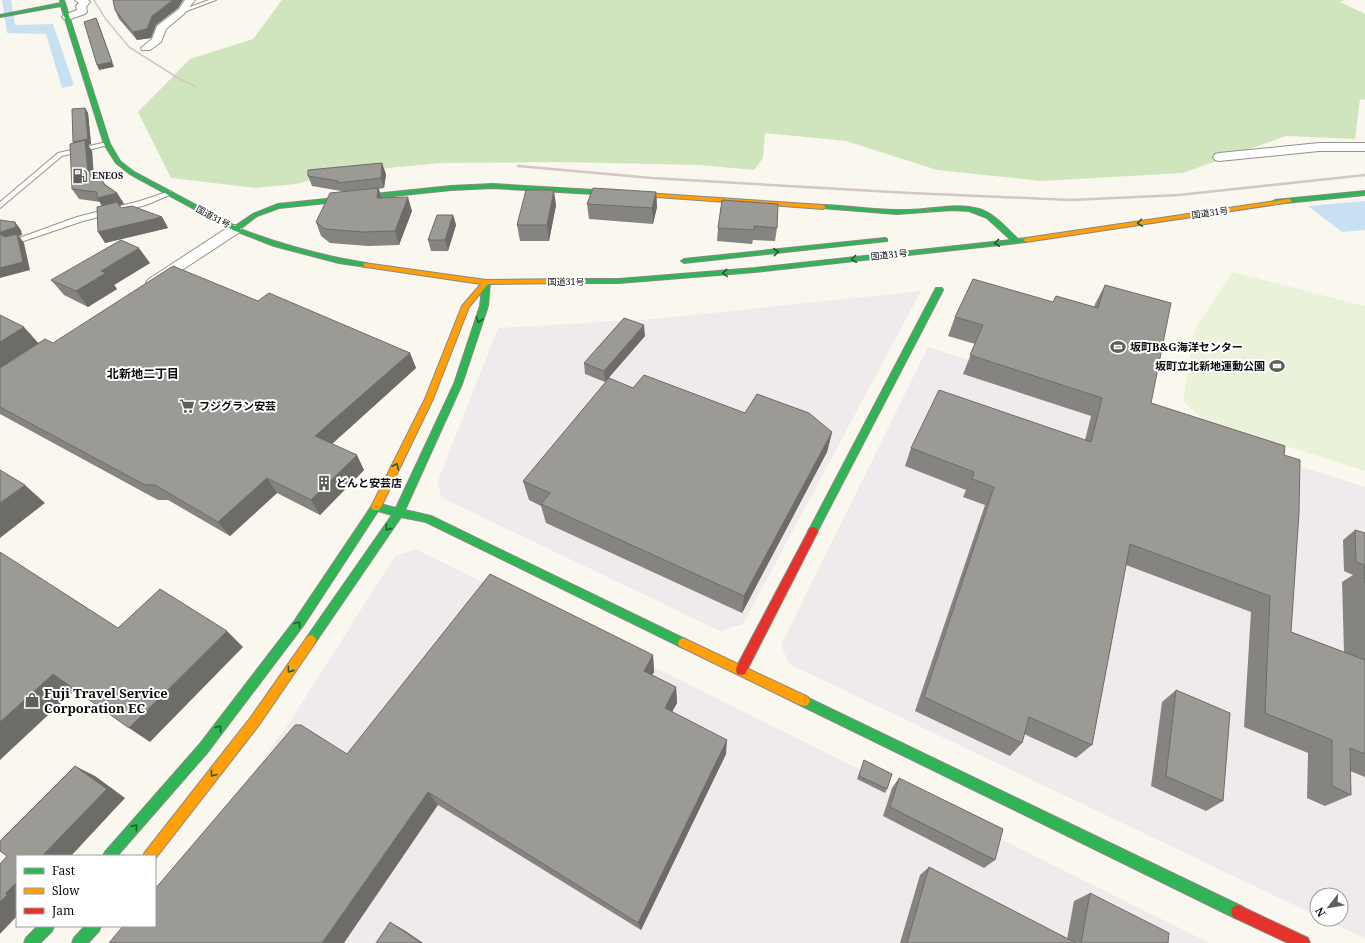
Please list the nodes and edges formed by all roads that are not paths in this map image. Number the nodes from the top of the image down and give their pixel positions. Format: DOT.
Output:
graph roads {
  1 [pos="190,0"];
  2 [pos="214,0"];
  3 [pos="86,1"];
  4 [pos="63,2"];
  5 [pos="182,11"];
  6 [pos="0,16"];
  7 [pos="67,17"];
  8 [pos="146,48"];
  9 [pos="107,144"];
  10 [pos="1365,147"];
  11 [pos="1219,157"];
  12 [pos="170,193"];
  13 [pos="1365,193"];
  14 [pos="1289,201"];
  15 [pos="0,206"];
  16 [pos="1121,216"];
  17 [pos="1018,227"];
  18 [pos="1002,228"];
  19 [pos="235,229"];
  20 [pos="987,230"];
  21 [pos="895,239"];
  22 [pos="1016,241"];
  23 [pos="12,242"];
  24 [pos="673,262"];
  25 [pos="587,272"];
  26 [pos="486,282"];
  27 [pos="142,289"];
  28 [pos="939,290"];
  29 [pos="376,507"];
  30 [pos="399,512"];
  31 [pos="741,670"];
  32 [pos="110,855"];
  33 [pos="150,855"];
  34 [pos="46,927"];
  35 [pos="93,927"];
  36 [pos="31,943"];
  37 [pos="79,943"];
  38 [pos="1303,943"];
  1 -- 5 [label="street"];
  2 -- 5 [label="lane"];
  3 -- 7 [label="street"];
  4 -- 6 [label="main road"];
  4 -- 7 [label="main road, 国道31号"];
  5 -- 8 [label="street"];
  7 -- 9 [label="main road, 国道31号"];
  9 -- 12 [label="main road, 国道31号"];
  9 -- 15 [label="lane"];
  10 -- 11 [label="street"];
  12 -- 19 [label="main road, 国道31号"];
  12 -- 23 [label="lane"];
  13 -- 14 [label="main road, 国道31号"];
  14 -- 16 [label="main road, 国道31号"];
  14 -- 22 [label="main road, 国道31号, one-way"];
  17 -- 18 [label="main road"];
  18 -- 19 [label="main road"];
  18 -- 20 [label="main road"];
  18 -- 22 [label="main road"];
  19 -- 26 [label="main road, 国道31号"];
  19 -- 27 [label="street"];
  24 -- 21 [label="main road, 国道31号, one-way"];
  22 -- 26 [label="main road, 国道31号, one-way"];
  25 -- 26 [label="main road, 国道31号"];
  29 -- 26 [label="main road, one-way"];
  26 -- 30 [label="main road, one-way"];
  28 -- 31 [label="main road"];
  29 -- 30 [label="main road"];
  32 -- 29 [label="main road, one-way"];
  30 -- 31 [label="main road"];
  30 -- 33 [label="main road, one-way"];
  31 -- 38 [label="main road"];
  34 -- 36 [label="main road"];
  35 -- 37 [label="main road"];
}
